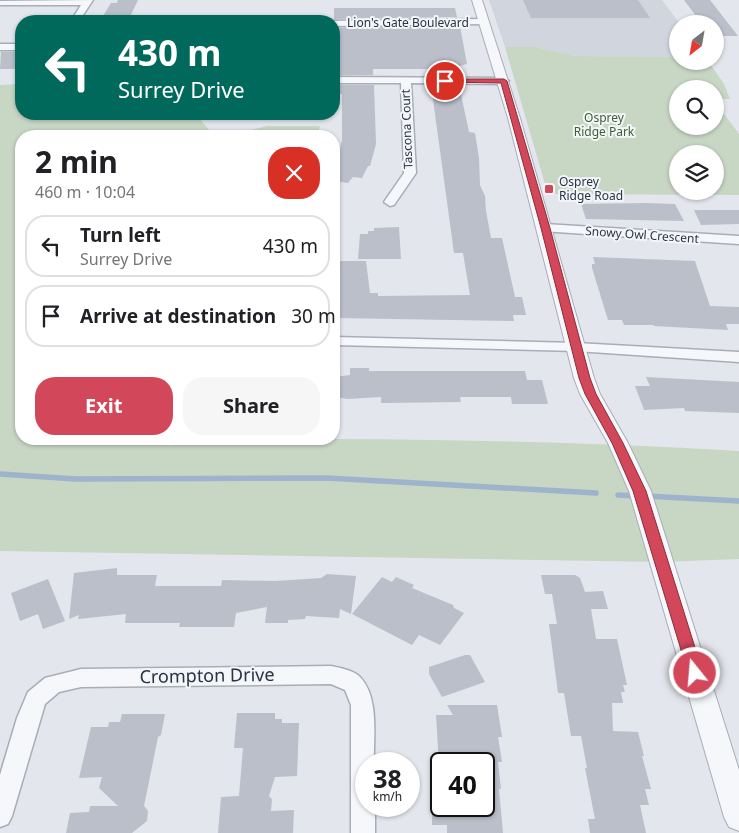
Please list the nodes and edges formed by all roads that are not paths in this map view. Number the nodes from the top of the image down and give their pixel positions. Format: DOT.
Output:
graph roads {
  1 [pos="477,0"];
  2 [pos="88,2"];
  3 [pos="0,3"];
  4 [pos="79,15"];
  5 [pos="482,22"];
  6 [pos="340,23"];
  7 [pos="0,47"];
  8 [pos="15,47"];
  9 [pos="340,80"];
  10 [pos="406,81"];
  11 [pos="504,81"];
  12 [pos="390,202"];
  13 [pos="546,228"];
  14 [pos="739,240"];
  15 [pos="340,341"];
  16 [pos="576,347"];
  17 [pos="739,357"];
  18 [pos="734,785"];
  19 [pos="0,816"];
  20 [pos="739,817"];
  21 [pos="363,833"];
  1 -- 5 [label="street"];
  2 -- 3 [label="street"];
  2 -- 4 [label="street"];
  5 -- 6 [label="street, Lion's Gate Boulevard"];
  5 -- 11 [label="street"];
  7 -- 8 [label="street"];
  9 -- 10 [label="street"];
  10 -- 11 [label="street"];
  10 -- 12 [label="street, Tascona Court"];
  11 -- 13 [label="street"];
  13 -- 14 [label="street, Snowy Owl Crescent"];
  13 -- 16 [label="street"];
  15 -- 16 [label="street"];
  16 -- 17 [label="street"];
  16 -- 18 [label="street"];
  18 -- 20 [label="street"];
  19 -- 21 [label="street, Crompton Drive"];
}
